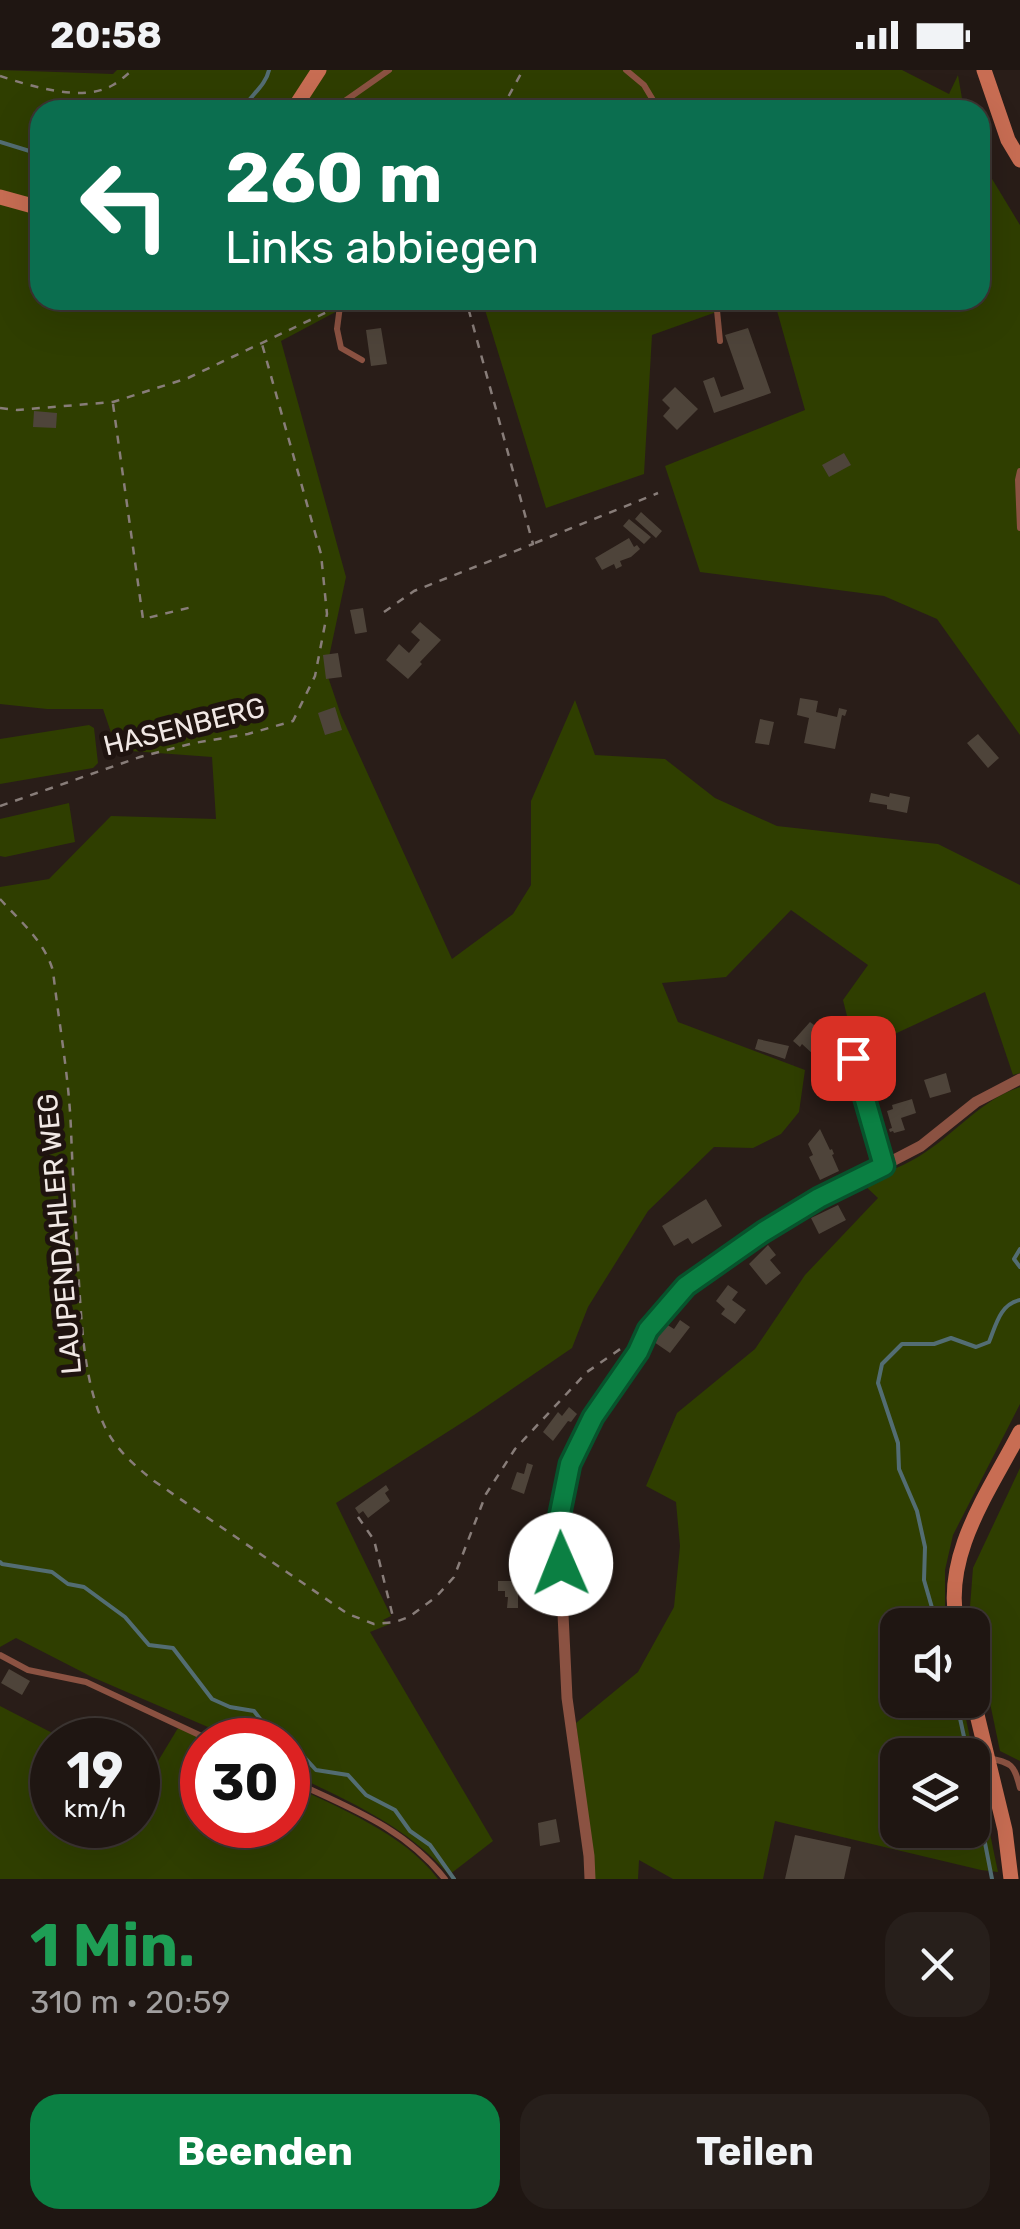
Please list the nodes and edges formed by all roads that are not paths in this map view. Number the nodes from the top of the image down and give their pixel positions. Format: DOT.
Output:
graph roads {
  1 [pos="319,70"];
  2 [pos="389,70"];
  3 [pos="626,70"];
  4 [pos="984,70"];
  5 [pos="300,100"];
  6 [pos="346,100"];
  7 [pos="653,100"];
  8 [pos="1020,160"];
  9 [pos="0,197"];
  10 [pos="30,205"];
  11 [pos="339,310"];
  12 [pos="717,310"];
  13 [pos="720,342"];
  14 [pos="362,360"];
  15 [pos="1020,471"];
  16 [pos="1020,528"];
  17 [pos="853,1058"];
  18 [pos="1020,1079"];
  19 [pos="884,1166"];
  20 [pos="1020,1432"];
  21 [pos="956,1608"];
  22 [pos="0,1655"];
  23 [pos="180,1726"];
  24 [pos="990,1759"];
  25 [pos="990,1772"];
  26 [pos="1020,1788"];
  27 [pos="310,1789"];
  28 [pos="445,1879"];
  29 [pos="590,1879"];
  30 [pos="1011,1879"];
  1 -- 5 [label="main road"];
  2 -- 6 [label="lane"];
  3 -- 7 [label="lane"];
  4 -- 8 [label="main road"];
  9 -- 10 [label="main road"];
  11 -- 14 [label="lane"];
  12 -- 13 [label="lane"];
  15 -- 16 [label="lane"];
  17 -- 19 [label="lane"];
  18 -- 19 [label="street"];
  19 -- 29 [label="street"];
  20 -- 21 [label="main road"];
  22 -- 23 [label="lane"];
  24 -- 26 [label="lane"];
  25 -- 30 [label="main road"];
  27 -- 28 [label="lane"];
}
